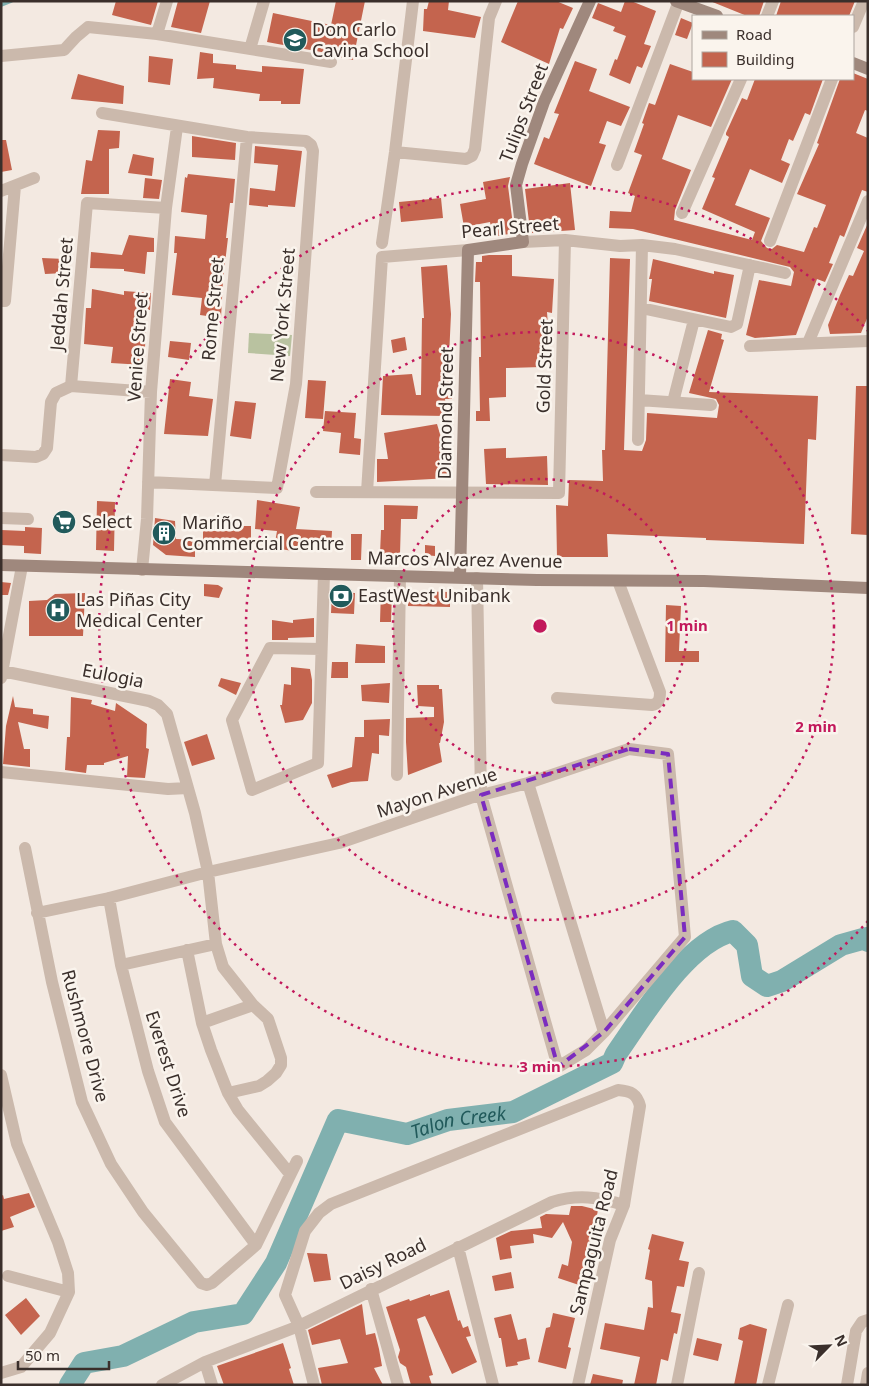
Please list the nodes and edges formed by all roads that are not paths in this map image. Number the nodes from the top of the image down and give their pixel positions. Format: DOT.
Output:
graph roads {
  1 [pos="167,1"];
  2 [pos="264,1"];
  3 [pos="413,1"];
  4 [pos="496,1"];
  5 [pos="590,1"];
  6 [pos="774,1"];
  7 [pos="864,1"];
  8 [pos="678,2"];
  9 [pos="714,15"];
  10 [pos="768,15"];
  11 [pos="854,25"];
  12 [pos="157,34"];
  13 [pos="250,49"];
  14 [pos="1,56"];
  15 [pos="331,62"];
  16 [pos="854,63"];
  17 [pos="868,69"];
  18 [pos="741,80"];
  19 [pos="832,80"];
  20 [pos="102,113"];
  21 [pos="177,127"];
  22 [pos="247,137"];
  23 [pos="395,152"];
  24 [pos="616,165"];
  25 [pos="34,178"];
  26 [pos="15,186"];
  27 [pos="1,191"];
  28 [pos="868,201"];
  29 [pos="166,208"];
  30 [pos="682,214"];
  31 [pos="565,240"];
  32 [pos="770,241"];
  33 [pos="523,242"];
  34 [pos="382,243"];
  35 [pos="642,245"];
  36 [pos="468,250"];
  37 [pos="750,265"];
  38 [pos="785,273"];
  39 [pos="3,301"];
  40 [pos="641,308"];
  41 [pos="694,320"];
  42 [pos="868,341"];
  43 [pos="808,343"];
  44 [pos="750,346"];
  45 [pos="71,386"];
  46 [pos="151,392"];
  47 [pos="639,400"];
  48 [pos="673,402"];
  49 [pos="710,406"];
  50 [pos="638,440"];
  51 [pos="1,455"];
  52 [pos="148,482"];
  53 [pos="215,485"];
  54 [pos="316,492"];
  55 [pos="367,492"];
  56 [pos="462,493"];
  57 [pos="1,518"];
  58 [pos="28,519"];
  59 [pos="1,565"];
  60 [pos="22,566"];
  61 [pos="142,570"];
  62 [pos="324,574"];
  63 [pos="400,576"];
  64 [pos="460,578"];
  65 [pos="478,578"];
  66 [pos="618,581"];
  67 [pos="868,588"];
  68 [pos="321,648"];
  69 [pos="3,652"];
  70 [pos="2,675"];
  71 [pos="558,698"];
  72 [pos="1,772"];
  73 [pos="398,775"];
  74 [pos="528,783"];
  75 [pos="188,788"];
  76 [pos="481,795"];
  77 [pos="25,848"];
  78 [pos="208,872"];
  79 [pos="109,898"];
  80 [pos="37,913"];
  81 [pos="216,944"];
  82 [pos="187,950"];
  83 [pos="121,965"];
  84 [pos="253,1005"];
  85 [pos="202,1023"];
  86 [pos="604,1032"];
  87 [pos="1,1075"];
  88 [pos="228,1093"];
  89 [pos="296,1161"];
  90 [pos="290,1174"];
  91 [pos="624,1204"];
  92 [pos="256,1245"];
  93 [pos="458,1247"];
  94 [pos="4,1274"];
  95 [pos="699,1274"];
  96 [pos="372,1289"];
  97 [pos="69,1292"];
  98 [pos="788,1305"];
  99 [pos="868,1320"];
  100 [pos="299,1326"];
  101 [pos="205,1362"];
  102 [pos="1,1373"];
  103 [pos="868,1373"];
  104 [pos="162,1385"];
  105 [pos="212,1385"];
  106 [pos="314,1385"];
  107 [pos="398,1385"];
  108 [pos="493,1385"];
  109 [pos="578,1385"];
  110 [pos="677,1385"];
  111 [pos="768,1385"];
  112 [pos="847,1385"];
  113 [pos="866,1385"];
  1 -- 12 [label="street"];
  2 -- 13 [label="street"];
  3 -- 23 [label="street"];
  4 -- 23 [label="street"];
  5 -- 33 [label="main road, Tulips Street"];
  6 -- 10 [label="street"];
  7 -- 11 [label="street"];
  8 -- 9 [label="main road"];
  8 -- 24 [label="street"];
  12 -- 13 [label="street"];
  12 -- 14 [label="street"];
  13 -- 15 [label="street"];
  16 -- 17 [label="main road"];
  18 -- 30 [label="street"];
  19 -- 32 [label="street"];
  20 -- 21 [label="street"];
  21 -- 22 [label="street"];
  21 -- 29 [label="street, Venice Street"];
  22 -- 53 [label="street, Rome Street"];
  22 -- 53 [label="street, New York Street"];
  23 -- 34 [label="street"];
  25 -- 26 [label="street"];
  26 -- 27 [label="street"];
  26 -- 39 [label="street"];
  28 -- 43 [label="street"];
  29 -- 45 [label="street, Jeddah Street"];
  29 -- 46 [label="street, Venice Street"];
  31 -- 33 [label="street, Pearl Street"];
  31 -- 35 [label="street, Pearl Street"];
  31 -- 56 [label="street, Gold Street"];
  33 -- 36 [label="main road, Pearl Street"];
  35 -- 37 [label="street, Pearl Street"];
  35 -- 40 [label="street"];
  36 -- 55 [label="street, Pearl Street"];
  36 -- 56 [label="main road, Diamond Street"];
  37 -- 38 [label="street, Pearl Street"];
  37 -- 41 [label="street"];
  40 -- 41 [label="street"];
  40 -- 47 [label="street"];
  41 -- 48 [label="street"];
  42 -- 43 [label="street"];
  43 -- 44 [label="street"];
  45 -- 46 [label="street"];
  45 -- 51 [label="street"];
  46 -- 52 [label="street, Venice Street"];
  47 -- 48 [label="street"];
  47 -- 50 [label="street"];
  48 -- 49 [label="street"];
  52 -- 53 [label="street"];
  52 -- 61 [label="street, Venice Street"];
  54 -- 55 [label="street"];
  55 -- 56 [label="street"];
  56 -- 64 [label="main road, Diamond Street"];
  57 -- 58 [label="street"];
  59 -- 60 [label="main road, Marcos Alvarez Avenue"];
  60 -- 61 [label="main road, Marcos Alvarez Avenue"];
  60 -- 69 [label="street"];
  61 -- 62 [label="main road, Marcos Alvarez Avenue"];
  62 -- 63 [label="main road, Marcos Alvarez Avenue"];
  62 -- 68 [label="street"];
  63 -- 64 [label="main road, Marcos Alvarez Avenue"];
  63 -- 73 [label="street"];
  64 -- 65 [label="main road, Marcos Alvarez Avenue"];
  65 -- 66 [label="main road, Marcos Alvarez Avenue"];
  65 -- 76 [label="street"];
  66 -- 67 [label="main road, Marcos Alvarez Avenue"];
  66 -- 71 [label="street"];
  68 -- 68 [label="street"];
  69 -- 70 [label="street"];
  70 -- 75 [label="street, Eulogia"];
  72 -- 75 [label="street"];
  74 -- 76 [label="street, Mayon Avenue"];
  74 -- 86 [label="street"];
  74 -- 86 [label="street, Mayon Avenue"];
  75 -- 78 [label="street, Eulogia"];
  76 -- 78 [label="street, Mayon Avenue"];
  76 -- 86 [label="street"];
  77 -- 80 [label="street, Rushmore Drive"];
  78 -- 79 [label="street, Mayon Avenue"];
  78 -- 81 [label="street, Eulogia"];
  79 -- 80 [label="street, Mayon Avenue"];
  79 -- 83 [label="street, Everest Drive"];
  80 -- 92 [label="street, Rushmore Drive"];
  81 -- 82 [label="street"];
  81 -- 84 [label="street, Eulogia"];
  82 -- 83 [label="street"];
  82 -- 85 [label="street"];
  83 -- 92 [label="street, Everest Drive"];
  84 -- 85 [label="street"];
  84 -- 88 [label="street"];
  85 -- 88 [label="street"];
  87 -- 97 [label="street"];
  88 -- 90 [label="street"];
  89 -- 90 [label="street"];
  90 -- 92 [label="street"];
  91 -- 93 [label="street, Daisy Road"];
  91 -- 100 [label="street, Sampaguita Road"];
  91 -- 109 [label="street, Sampaguita Road"];
  93 -- 96 [label="street, Daisy Road"];
  93 -- 108 [label="street"];
  94 -- 97 [label="street"];
  95 -- 110 [label="street"];
  96 -- 100 [label="street, Daisy Road"];
  96 -- 107 [label="street"];
  97 -- 102 [label="street"];
  98 -- 111 [label="street"];
  99 -- 112 [label="street"];
  100 -- 101 [label="street, Daisy Road"];
  100 -- 106 [label="street"];
  101 -- 104 [label="street, Daisy Road"];
  101 -- 105 [label="street"];
  103 -- 113 [label="street"];
}
